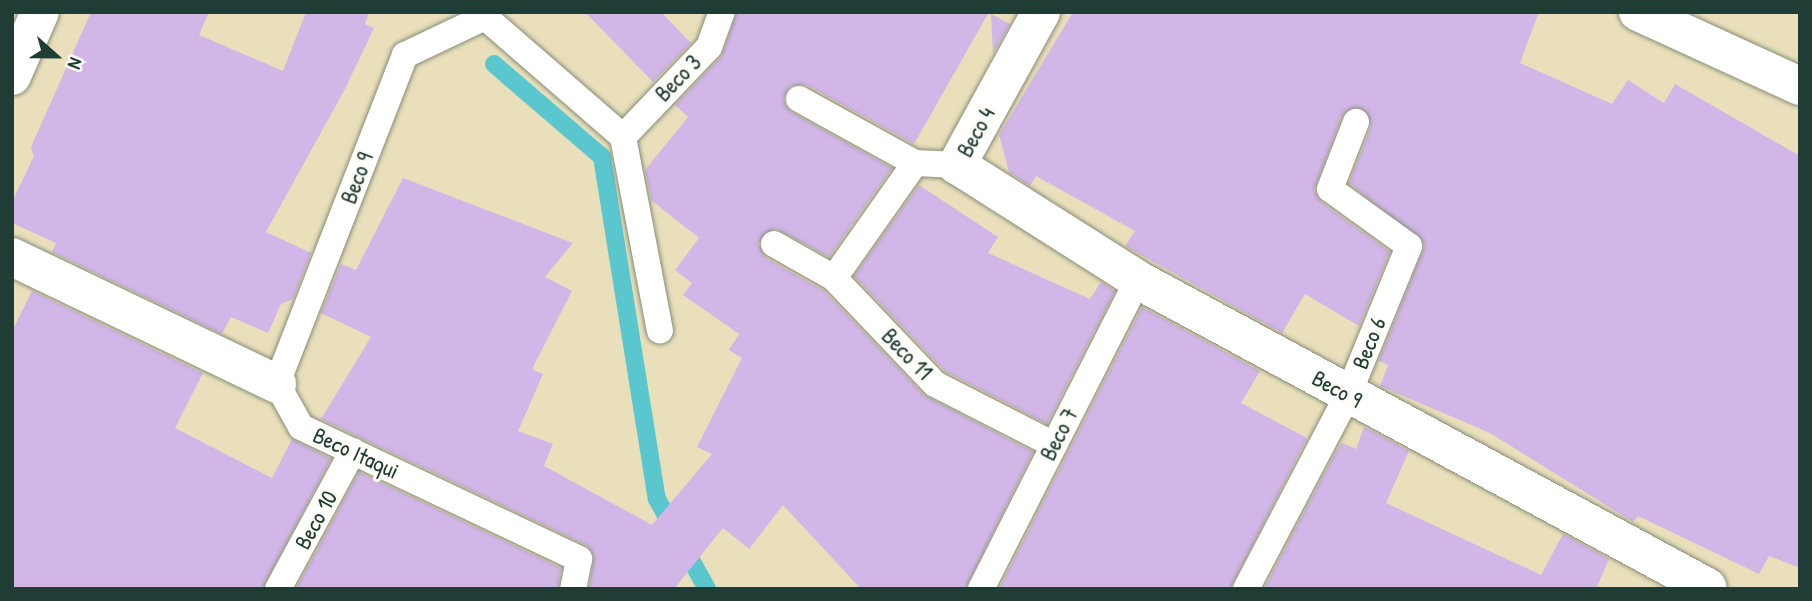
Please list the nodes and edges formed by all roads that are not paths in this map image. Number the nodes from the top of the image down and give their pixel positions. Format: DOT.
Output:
graph roads {
  1 [pos="722,12"];
  2 [pos="1041,12"];
  3 [pos="1638,12"];
  4 [pos="486,15"];
  5 [pos="27,27"];
  6 [pos="12,76"];
  7 [pos="1800,86"];
  8 [pos="799,99"];
  9 [pos="1356,122"];
  10 [pos="623,136"];
  11 [pos="915,163"];
  12 [pos="957,165"];
  13 [pos="774,244"];
  14 [pos="12,257"];
  15 [pos="834,278"];
  16 [pos="1138,280"];
  17 [pos="660,331"];
  18 [pos="277,384"];
  19 [pos="1348,395"];
  20 [pos="1054,445"];
  21 [pos="353,451"];
  22 [pos="1652,576"];
  23 [pos="1718,588"];
  24 [pos="278,589"];
  25 [pos="573,589"];
  26 [pos="981,589"];
  27 [pos="1246,589"];
  1 -- 10 [label="lane, Beco 3"];
  2 -- 12 [label="street, Beco 4"];
  3 -- 7 [label="street"];
  4 -- 10 [label="lane"];
  4 -- 18 [label="lane, Beco 9"];
  5 -- 6 [label="street"];
  8 -- 11 [label="lane"];
  9 -- 19 [label="lane, Beco 6"];
  10 -- 17 [label="lane"];
  11 -- 12 [label="lane, Beco 4"];
  11 -- 15 [label="lane"];
  12 -- 16 [label="street, Beco 9"];
  13 -- 15 [label="lane, Beco 11"];
  14 -- 18 [label="street"];
  15 -- 20 [label="lane, Beco 11"];
  16 -- 19 [label="street, Beco 9"];
  16 -- 20 [label="lane, Beco 7"];
  18 -- 21 [label="lane, Beco Itaqui"];
  19 -- 22 [label="street, Beco 9"];
  19 -- 27 [label="lane, Beco 6"];
  20 -- 26 [label="lane, Beco 7"];
  21 -- 24 [label="lane, Beco 10"];
  21 -- 25 [label="lane, Beco Itaqui"];
  22 -- 23 [label="street, Beco 9"];
}
